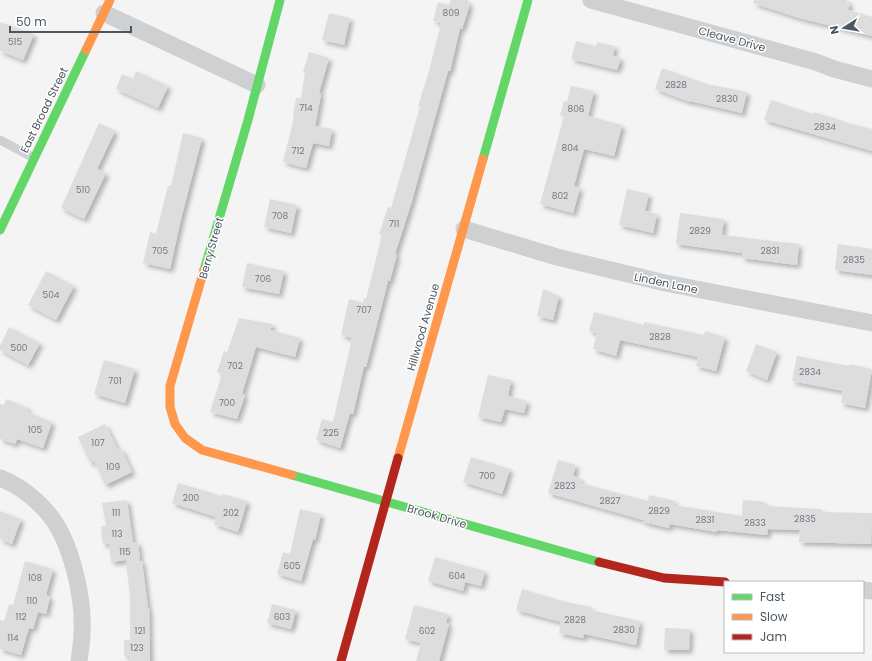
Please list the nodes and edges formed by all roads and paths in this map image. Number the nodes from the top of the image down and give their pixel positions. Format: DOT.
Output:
graph roads {
  1 [pos="280,0"];
  2 [pos="528,0"];
  3 [pos="591,0"];
  4 [pos="107,6"];
  5 [pos="872,79"];
  6 [pos="258,84"];
  7 [pos="0,140"];
  8 [pos="34,158"];
  9 [pos="464,229"];
  10 [pos="0,230"];
  11 [pos="872,323"];
  12 [pos="170,412"];
  13 [pos="0,478"];
  14 [pos="387,501"];
  15 [pos="724,582"];
  16 [pos="79,661"];
  17 [pos="341,661"];
  1 -- 6 [label="street, Berry Street"];
  2 -- 9 [label="street, Hillwood Avenue"];
  3 -- 5 [label="street, Cleave Drive"];
  4 -- 6 [label="street"];
  4 -- 8 [label="street, East Broad Street"];
  6 -- 12 [label="street, Berry Street"];
  7 -- 8 [label="lane"];
  8 -- 10 [label="street, East Broad Street"];
  9 -- 11 [label="street, Linden Lane"];
  9 -- 14 [label="street, Hillwood Avenue"];
  12 -- 14 [label="street, Brook Drive"];
  13 -- 16 [label="street"];
  14 -- 15 [label="street, Brook Drive"];
  14 -- 17 [label="street, Hillwood Avenue"];
}
